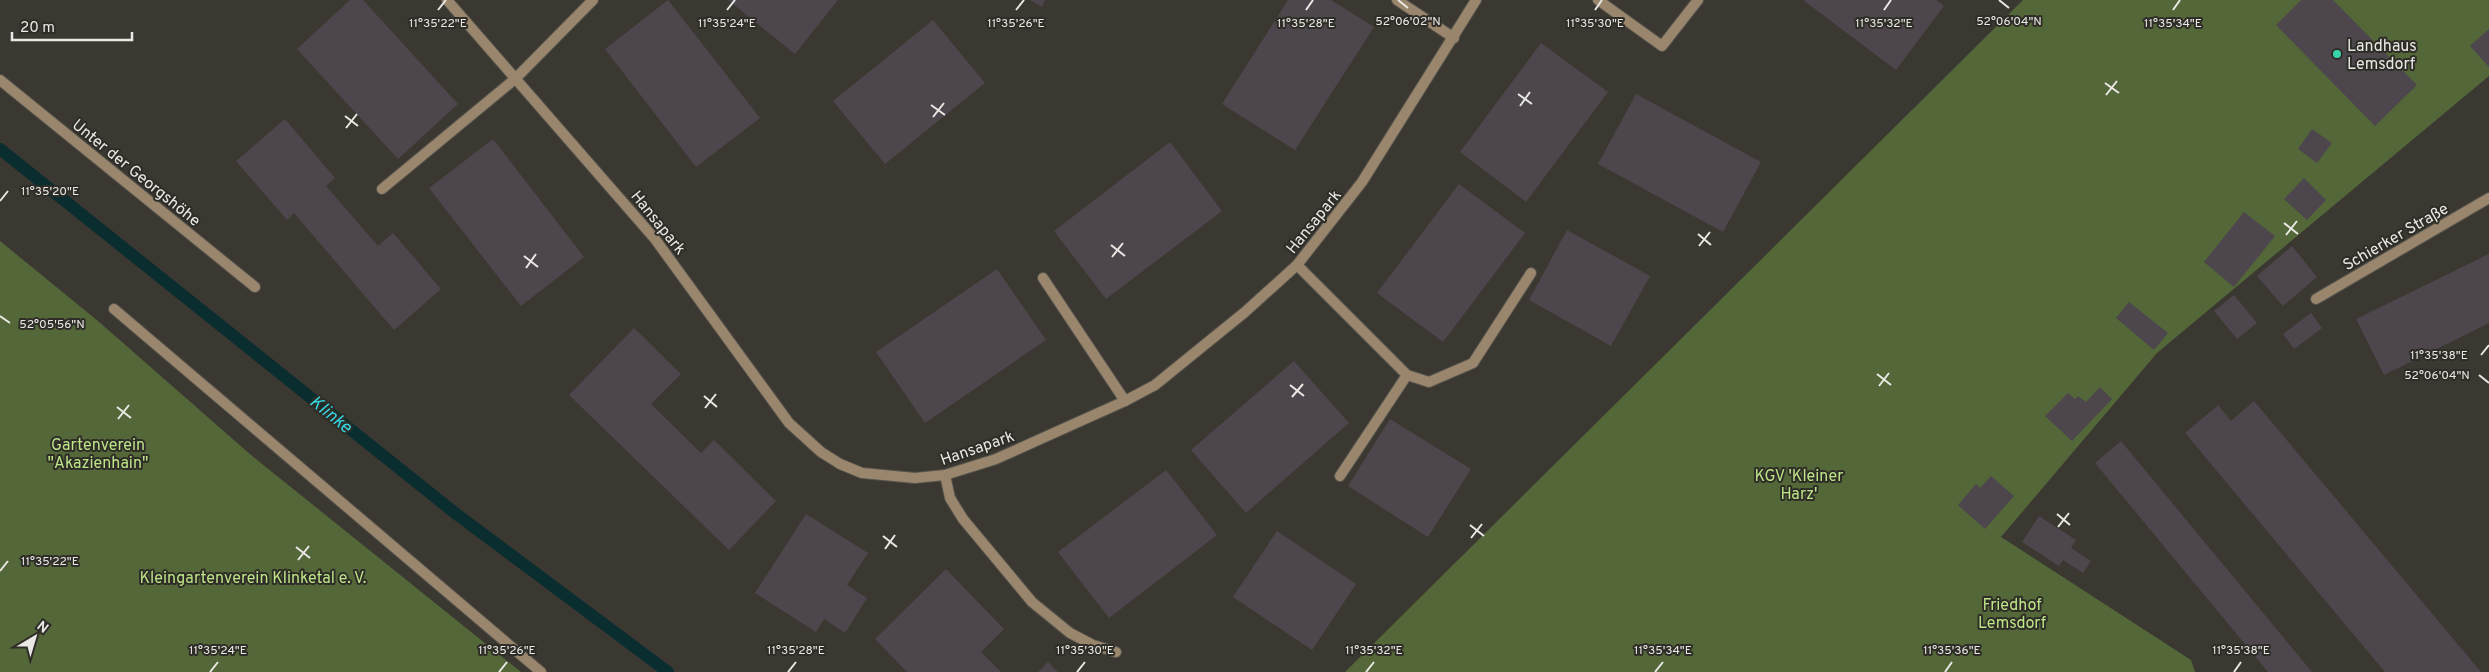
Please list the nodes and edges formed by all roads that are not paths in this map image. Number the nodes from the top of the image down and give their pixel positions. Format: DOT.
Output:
graph roads {
  1 [pos="447,0"];
  2 [pos="593,0"];
  3 [pos="1397,0"];
  4 [pos="1476,0"];
  5 [pos="1598,0"];
  6 [pos="1698,0"];
  7 [pos="1454,38"];
  8 [pos="0,80"];
  9 [pos="515,80"];
  10 [pos="382,189"];
  11 [pos="2489,198"];
  12 [pos="1297,265"];
  13 [pos="1532,273"];
  14 [pos="1043,278"];
  15 [pos="255,288"];
  16 [pos="2316,299"];
  17 [pos="114,309"];
  18 [pos="1407,375"];
  19 [pos="1125,401"];
  20 [pos="945,475"];
  21 [pos="1340,476"];
  22 [pos="1116,652"];
  23 [pos="541,672"];
  1 -- 9 [label="street, Hansapark"];
  2 -- 9 [label="street"];
  3 -- 7 [label="street"];
  4 -- 7 [label="street, Hansapark"];
  5 -- 6 [label="street"];
  7 -- 12 [label="street, Hansapark"];
  8 -- 15 [label="street, Unter der Georgshöhe"];
  9 -- 10 [label="street"];
  9 -- 20 [label="street, Hansapark"];
  11 -- 16 [label="street, Schierker Straße"];
  12 -- 18 [label="street"];
  12 -- 19 [label="street, Hansapark"];
  13 -- 18 [label="street"];
  14 -- 19 [label="street"];
  17 -- 23 [label="street"];
  18 -- 21 [label="street"];
  19 -- 20 [label="street, Hansapark"];
  20 -- 22 [label="street"];
}
